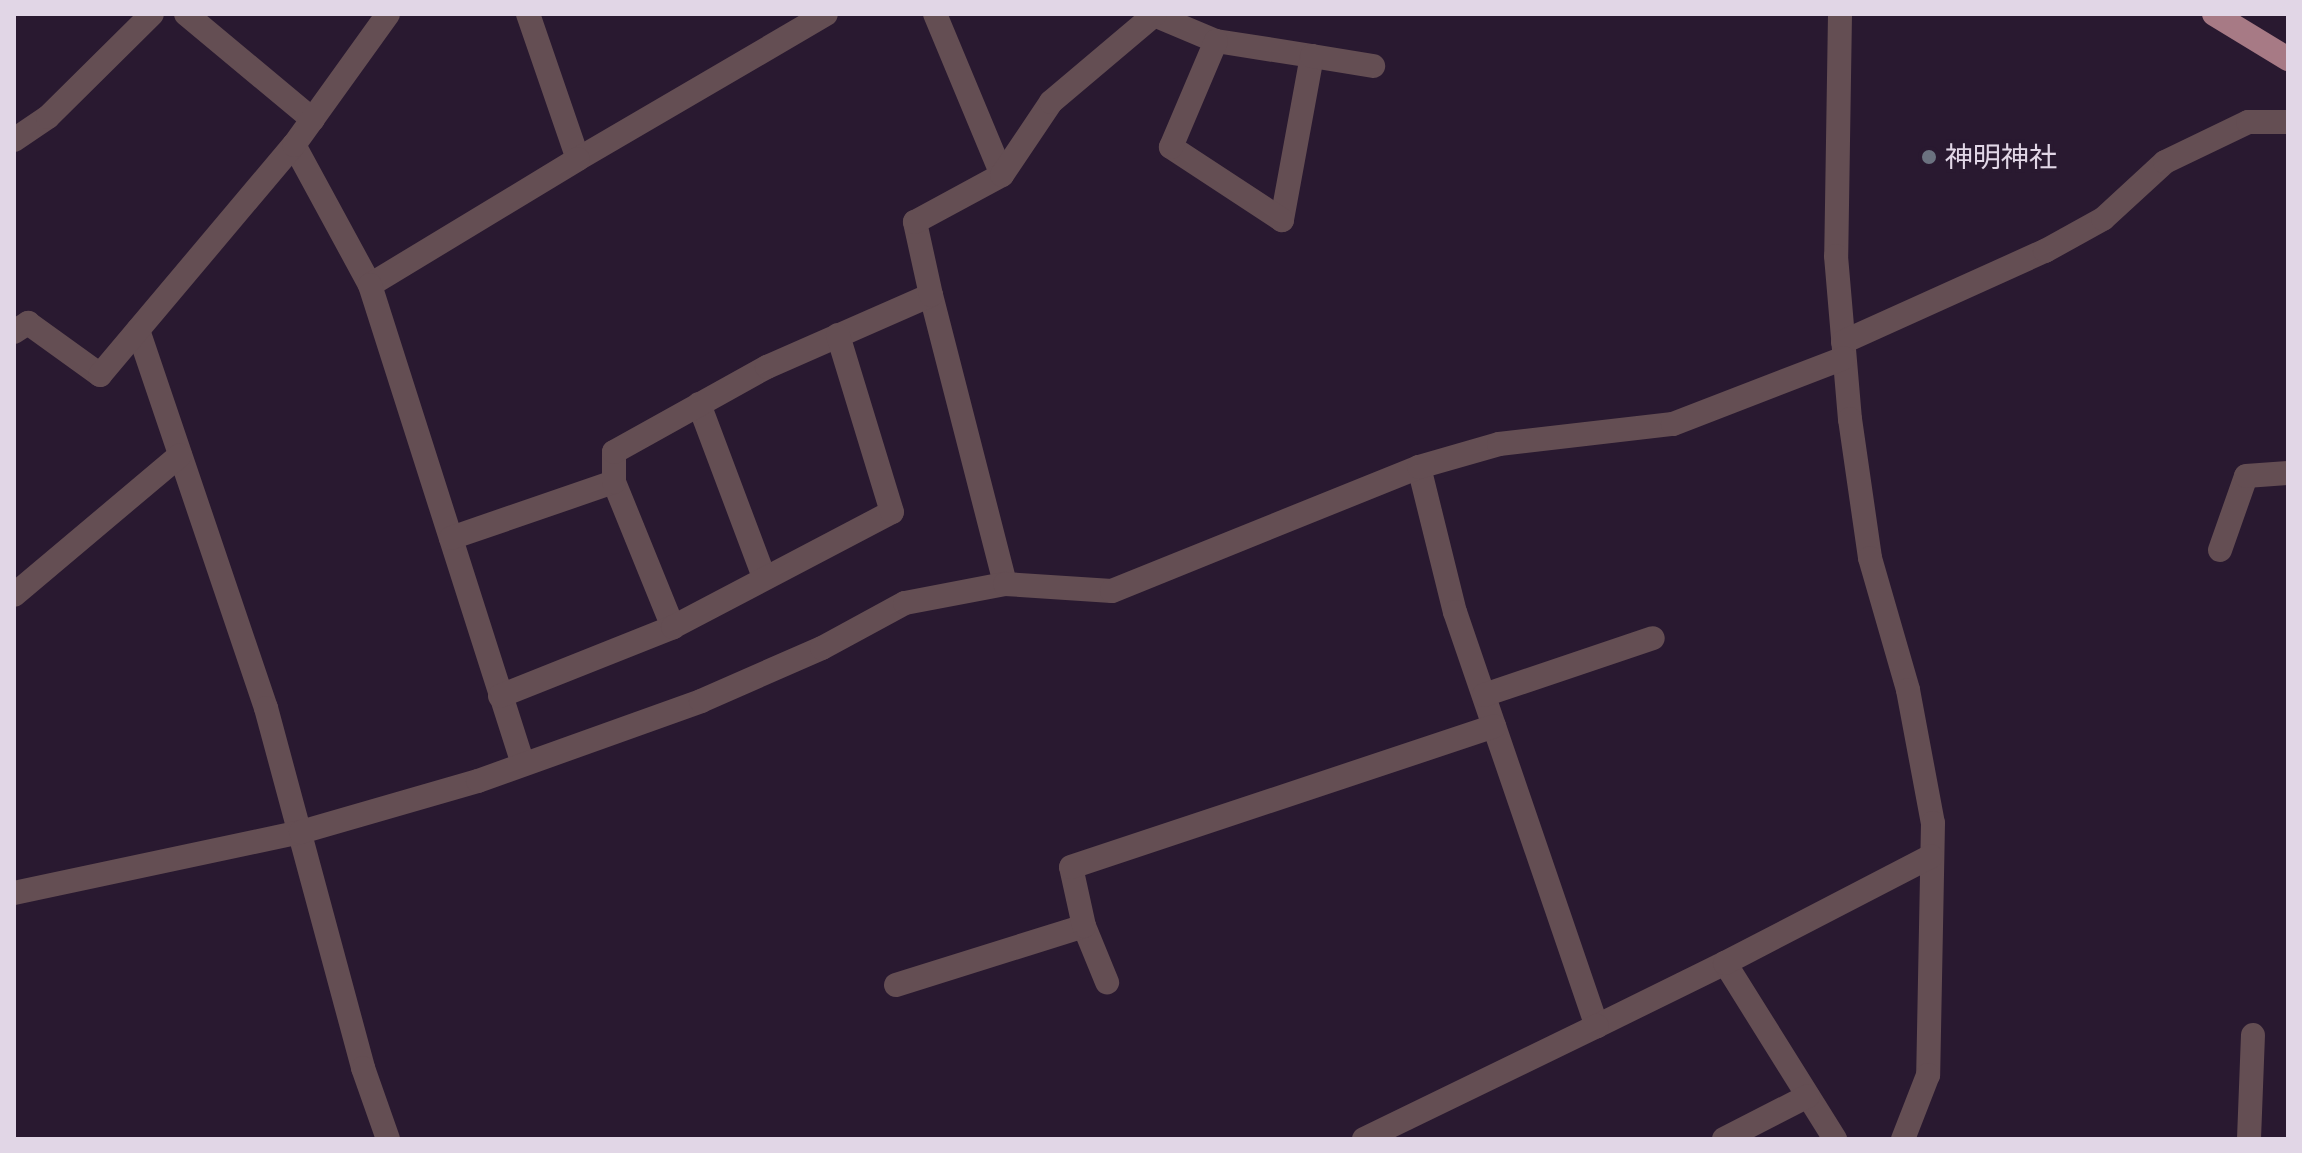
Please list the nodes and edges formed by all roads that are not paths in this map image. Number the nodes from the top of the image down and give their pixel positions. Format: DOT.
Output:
graph roads {
  1 [pos="152,14"];
  2 [pos="186,14"];
  3 [pos="388,14"];
  4 [pos="528,14"];
  5 [pos="826,14"];
  6 [pos="935,14"];
  7 [pos="1154,14"];
  8 [pos="1840,14"];
  9 [pos="2214,14"];
  10 [pos="1216,41"];
  11 [pos="1312,56"];
  12 [pos="2288,59"];
  13 [pos="1373,66"];
  14 [pos="313,120"];
  15 [pos="2288,122"];
  16 [pos="14,140"];
  17 [pos="294,145"];
  18 [pos="578,159"];
  19 [pos="1002,175"];
  20 [pos="370,285"];
  21 [pos="931,295"];
  22 [pos="138,330"];
  23 [pos="14,332"];
  24 [pos="838,335"];
  25 [pos="1844,350"];
  26 [pos="699,404"];
  27 [pos="180,455"];
  28 [pos="1419,467"];
  29 [pos="2288,473"];
  30 [pos="614,482"];
  31 [pos="451,538"];
  32 [pos="2220,550"];
  33 [pos="764,577"];
  34 [pos="1005,584"];
  35 [pos="14,595"];
  36 [pos="673,627"];
  37 [pos="1653,638"];
  38 [pos="1484,695"];
  39 [pos="500,696"];
  40 [pos="1494,726"];
  41 [pos="523,764"];
  42 [pos="301,832"];
  43 [pos="1931,856"];
  44 [pos="14,893"];
  45 [pos="1084,926"];
  46 [pos="1725,963"];
  47 [pos="1107,982"];
  48 [pos="896,985"];
  49 [pos="1597,1026"];
  50 [pos="2253,1035"];
  51 [pos="1808,1096"];
  52 [pos="388,1139"];
  53 [pos="1364,1139"];
  54 [pos="1724,1139"];
  55 [pos="1835,1139"];
  56 [pos="1903,1139"];
  57 [pos="2249,1139"];
  1 -- 16 [label="street"];
  2 -- 14 [label="street"];
  3 -- 14 [label="street"];
  4 -- 18 [label="street"];
  5 -- 18 [label="street"];
  6 -- 19 [label="street"];
  7 -- 10 [label="street"];
  7 -- 19 [label="street"];
  8 -- 25 [label="street"];
  9 -- 12 [label="main road"];
  10 -- 11 [label="street"];
  10 -- 11 [label="street"];
  11 -- 13 [label="street"];
  14 -- 17 [label="street"];
  15 -- 25 [label="street"];
  17 -- 20 [label="street"];
  17 -- 22 [label="street"];
  18 -- 20 [label="street"];
  19 -- 21 [label="street"];
  20 -- 31 [label="street"];
  21 -- 24 [label="street"];
  21 -- 34 [label="street"];
  22 -- 23 [label="street"];
  22 -- 27 [label="street"];
  24 -- 26 [label="street"];
  24 -- 33 [label="street"];
  25 -- 28 [label="street"];
  25 -- 43 [label="street"];
  26 -- 30 [label="street"];
  26 -- 33 [label="street"];
  27 -- 35 [label="street"];
  27 -- 42 [label="street"];
  28 -- 34 [label="street"];
  28 -- 38 [label="street"];
  29 -- 32 [label="street"];
  30 -- 31 [label="street"];
  30 -- 36 [label="street"];
  31 -- 39 [label="street"];
  33 -- 36 [label="street"];
  34 -- 41 [label="street"];
  36 -- 39 [label="street"];
  37 -- 38 [label="street"];
  38 -- 40 [label="street"];
  39 -- 41 [label="street"];
  40 -- 45 [label="street"];
  40 -- 49 [label="street"];
  41 -- 42 [label="street"];
  42 -- 44 [label="street"];
  42 -- 52 [label="street"];
  43 -- 46 [label="street"];
  43 -- 56 [label="street"];
  45 -- 47 [label="street"];
  45 -- 48 [label="street"];
  46 -- 49 [label="street"];
  46 -- 51 [label="street"];
  49 -- 53 [label="street"];
  50 -- 57 [label="street"];
  51 -- 54 [label="street"];
  51 -- 55 [label="street"];
}
